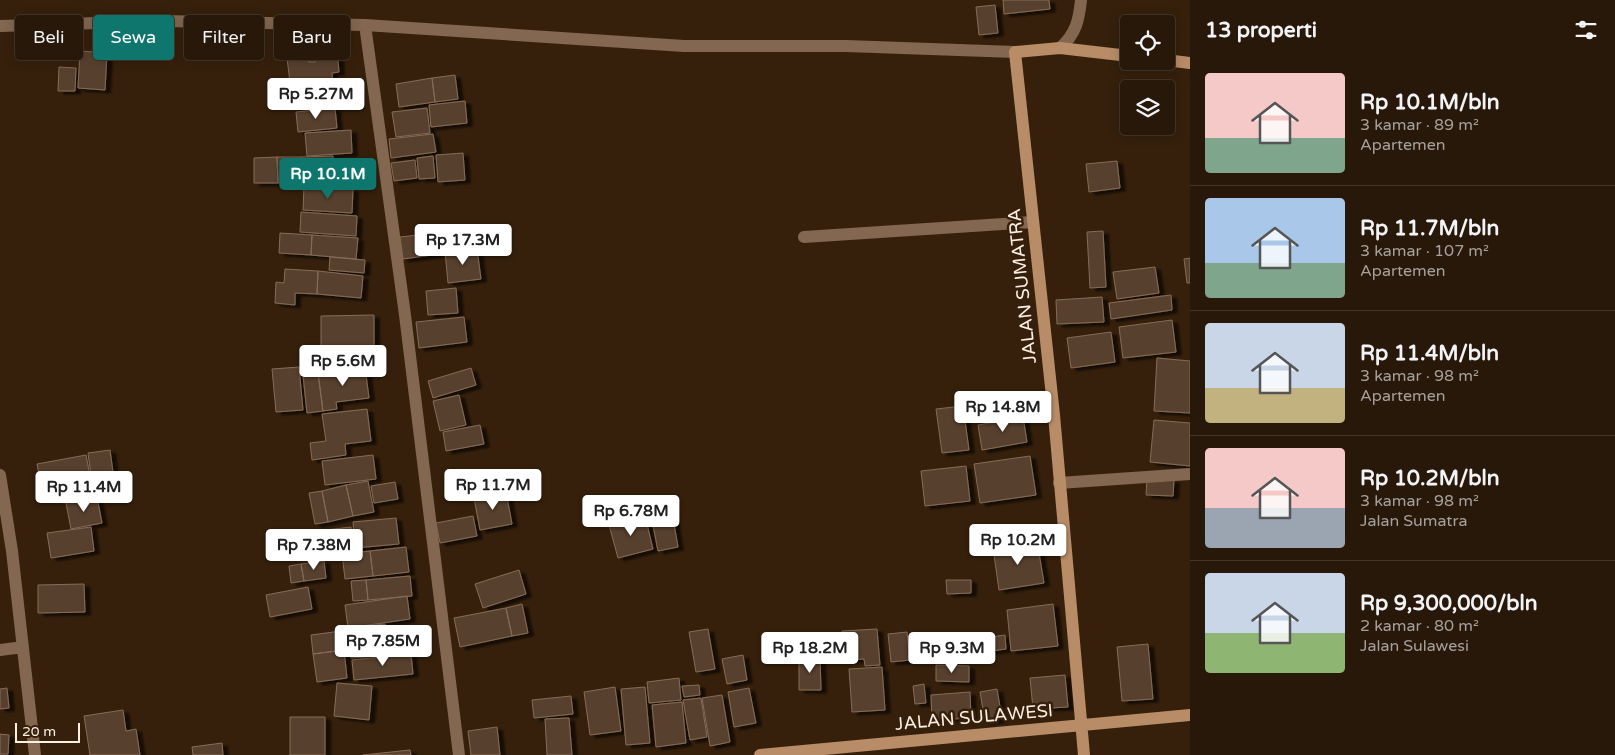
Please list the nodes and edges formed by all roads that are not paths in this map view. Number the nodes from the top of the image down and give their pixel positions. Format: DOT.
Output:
graph roads {
  1 [pos="1081,0"];
  2 [pos="365,25"];
  3 [pos="0,26"];
  4 [pos="1060,48"];
  5 [pos="1015,52"];
  6 [pos="1120,55"];
  7 [pos="1175,61"];
  8 [pos="1190,63"];
  9 [pos="1033,222"];
  10 [pos="804,237"];
  11 [pos="1190,474"];
  12 [pos="0,475"];
  13 [pos="1059,482"];
  14 [pos="6,552"];
  15 [pos="23,647"];
  16 [pos="0,650"];
  17 [pos="1190,715"];
  18 [pos="1083,724"];
  19 [pos="35,755"];
  20 [pos="459,755"];
  21 [pos="760,755"];
  22 [pos="1084,755"];
  1 -- 4 [label="street"];
  2 -- 3 [label="street"];
  2 -- 5 [label="street"];
  2 -- 20 [label="street"];
  4 -- 5 [label="street"];
  4 -- 6 [label="street"];
  5 -- 9 [label="street, JALAN SUMATRA"];
  7 -- 8 [label="street"];
  9 -- 10 [label="street"];
  9 -- 13 [label="street, JALAN SUMATRA"];
  11 -- 13 [label="street"];
  12 -- 14 [label="street"];
  13 -- 18 [label="street, JALAN SUMATRA"];
  14 -- 15 [label="street"];
  15 -- 16 [label="street"];
  15 -- 19 [label="street"];
  17 -- 18 [label="street, JALAN SULAWESI"];
  18 -- 21 [label="street, JALAN SULAWESI"];
  18 -- 22 [label="street, JALAN SUMATRA"];
}
